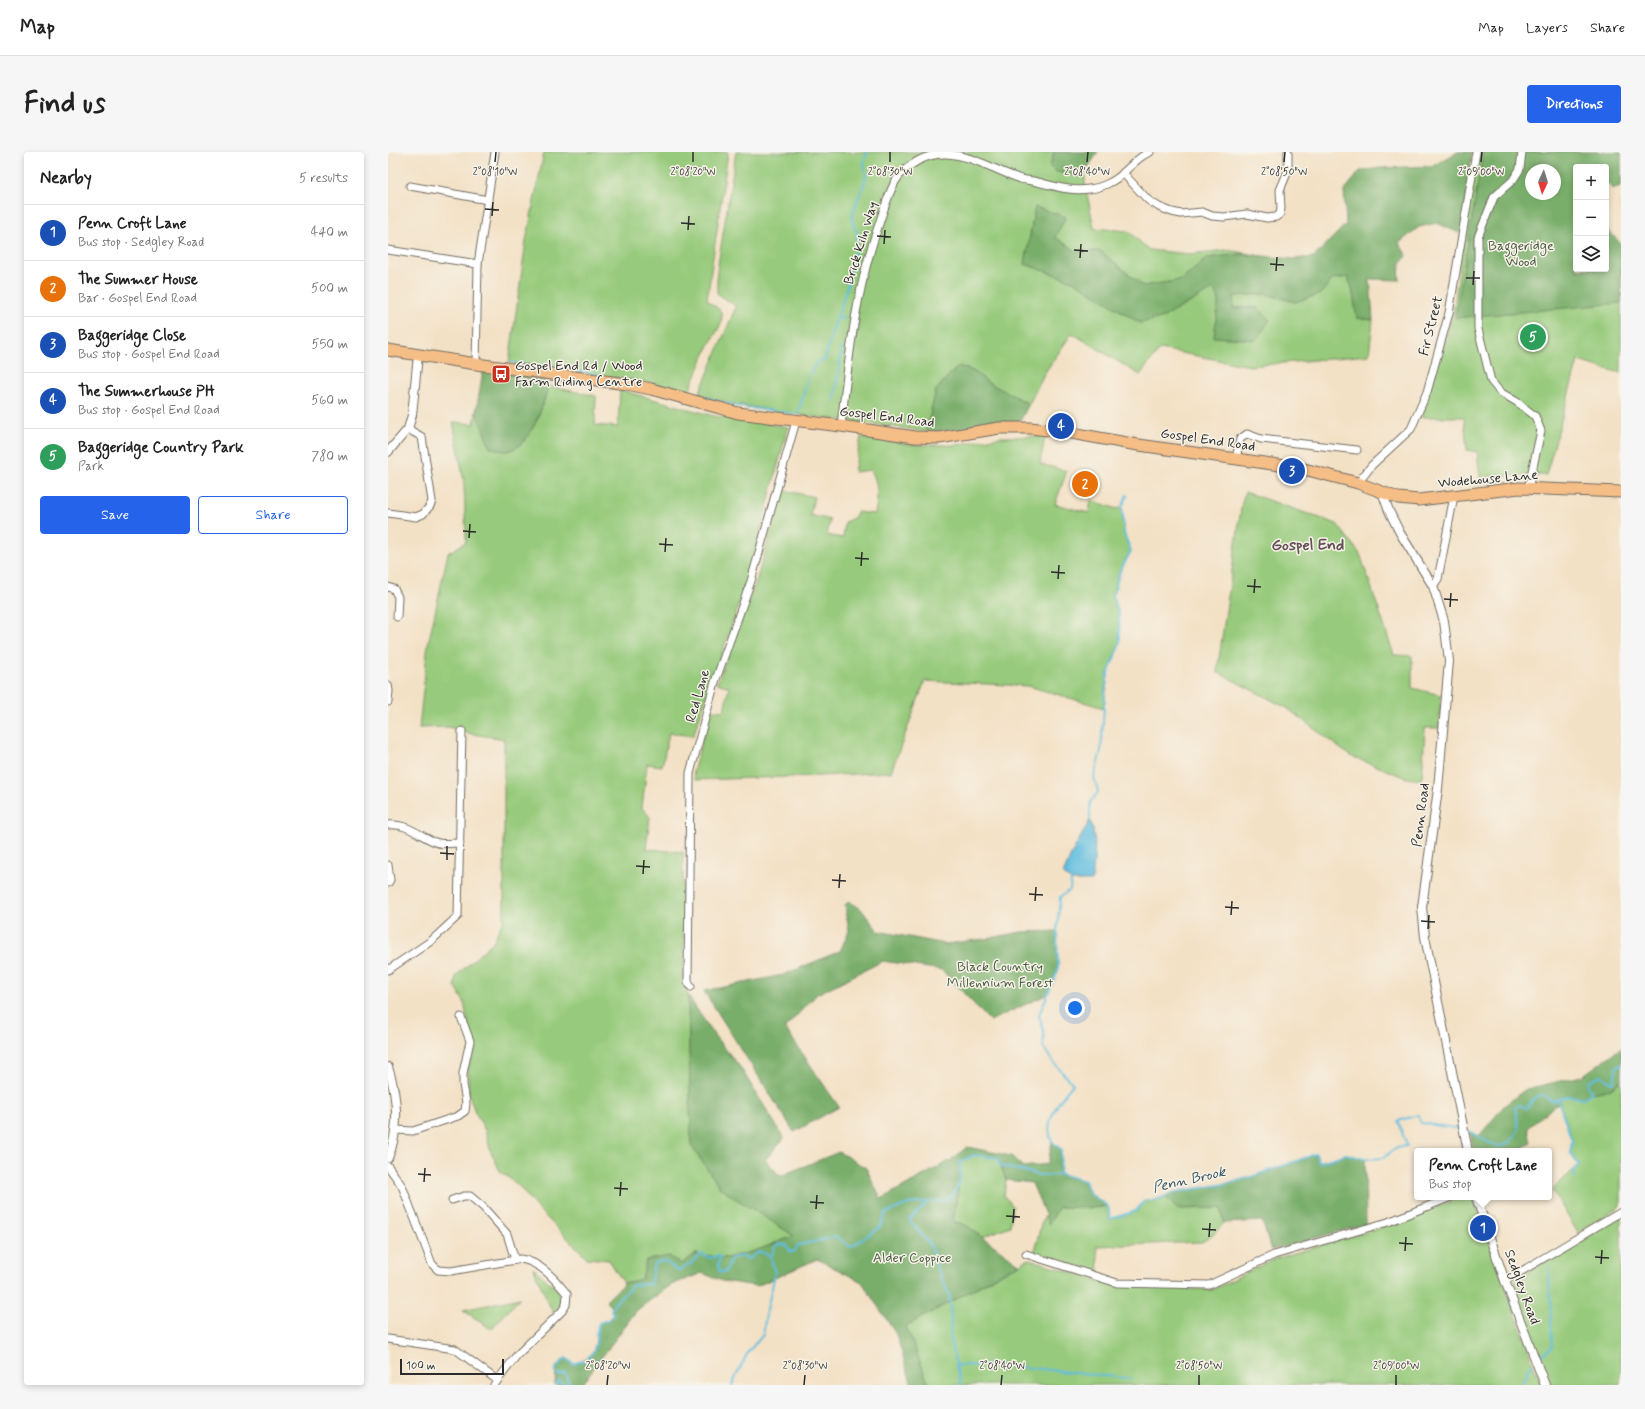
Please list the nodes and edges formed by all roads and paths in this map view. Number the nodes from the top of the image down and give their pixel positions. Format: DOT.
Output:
graph roads {
  1 [pos="495,152"];
  2 [pos="1150,152"];
  3 [pos="1288,152"];
  4 [pos="1476,152"];
  5 [pos="1522,152"];
  6 [pos="1123,173"];
  7 [pos="410,186"];
  8 [pos="488,200"];
  9 [pos="388,250"];
  10 [pos="478,264"];
  11 [pos="388,350"];
  12 [pos="418,355"];
  13 [pos="476,364"];
  14 [pos="796,421"];
  15 [pos="841,426"];
  16 [pos="408,429"];
  17 [pos="1357,450"];
  18 [pos="388,452"];
  19 [pos="1236,459"];
  20 [pos="1358,483"];
  21 [pos="1528,489"];
  22 [pos="1382,492"];
  23 [pos="1621,492"];
  24 [pos="1454,496"];
  25 [pos="388,513"];
  26 [pos="1433,586"];
  27 [pos="388,587"];
  28 [pos="397,617"];
  29 [pos="388,685"];
  30 [pos="388,702"];
  31 [pos="462,732"];
  32 [pos="388,825"];
  33 [pos="460,843"];
  34 [pos="388,865"];
  35 [pos="388,883"];
  36 [pos="388,970"];
  37 [pos="691,987"];
  38 [pos="461,1017"];
  39 [pos="388,1067"];
  40 [pos="396,1130"];
  41 [pos="1467,1148"];
  42 [pos="388,1158"];
  43 [pos="388,1166"];
  44 [pos="452,1200"];
  45 [pos="1443,1200"];
  46 [pos="1477,1200"];
  47 [pos="1621,1212"];
  48 [pos="1026,1254"];
  49 [pos="515,1260"];
  50 [pos="1505,1282"];
  51 [pos="388,1339"];
  52 [pos="496,1383"];
  53 [pos="1545,1385"];
  1 -- 8 [label="street"];
  2 -- 6 [label="street, Brick Kiln Way"];
  3 -- 6 [label="street"];
  4 -- 20 [label="street, Fir Street"];
  5 -- 21 [label="street"];
  6 -- 15 [label="street, Brick Kiln Way"];
  7 -- 8 [label="street"];
  8 -- 10 [label="street"];
  9 -- 10 [label="street"];
  10 -- 13 [label="street"];
  11 -- 12 [label="main road, Gospel End Road"];
  12 -- 13 [label="main road, Gospel End Road"];
  12 -- 16 [label="street"];
  13 -- 14 [label="main road, Gospel End Road"];
  14 -- 15 [label="main road, Gospel End Road"];
  14 -- 37 [label="street, Red Lane"];
  15 -- 19 [label="main road, Gospel End Road"];
  16 -- 18 [label="street"];
  16 -- 25 [label="street"];
  17 -- 19 [label="street"];
  19 -- 20 [label="main road, Gospel End Road"];
  20 -- 22 [label="main road, Gospel End Road"];
  21 -- 23 [label="main road, Wodehouse Lane"];
  21 -- 24 [label="main road, Wodehouse Lane"];
  22 -- 24 [label="main road, Wodehouse Lane"];
  22 -- 26 [label="street, Penn Road"];
  24 -- 26 [label="street"];
  26 -- 41 [label="street, Penn Road"];
  27 -- 28 [label="street"];
  29 -- 30 [label="street"];
  31 -- 33 [label="street"];
  32 -- 33 [label="street"];
  33 -- 36 [label="street"];
  34 -- 35 [label="street"];
  38 -- 40 [label="street"];
  39 -- 40 [label="street"];
  40 -- 42 [label="street"];
  43 -- 49 [label="street"];
  44 -- 49 [label="street"];
  45 -- 48 [label="street"];
  46 -- 50 [label="street, Sedgley Road"];
  47 -- 50 [label="street"];
  49 -- 52 [label="street"];
  50 -- 53 [label="street, Sedgley Road"];
  51 -- 52 [label="street"];
}
